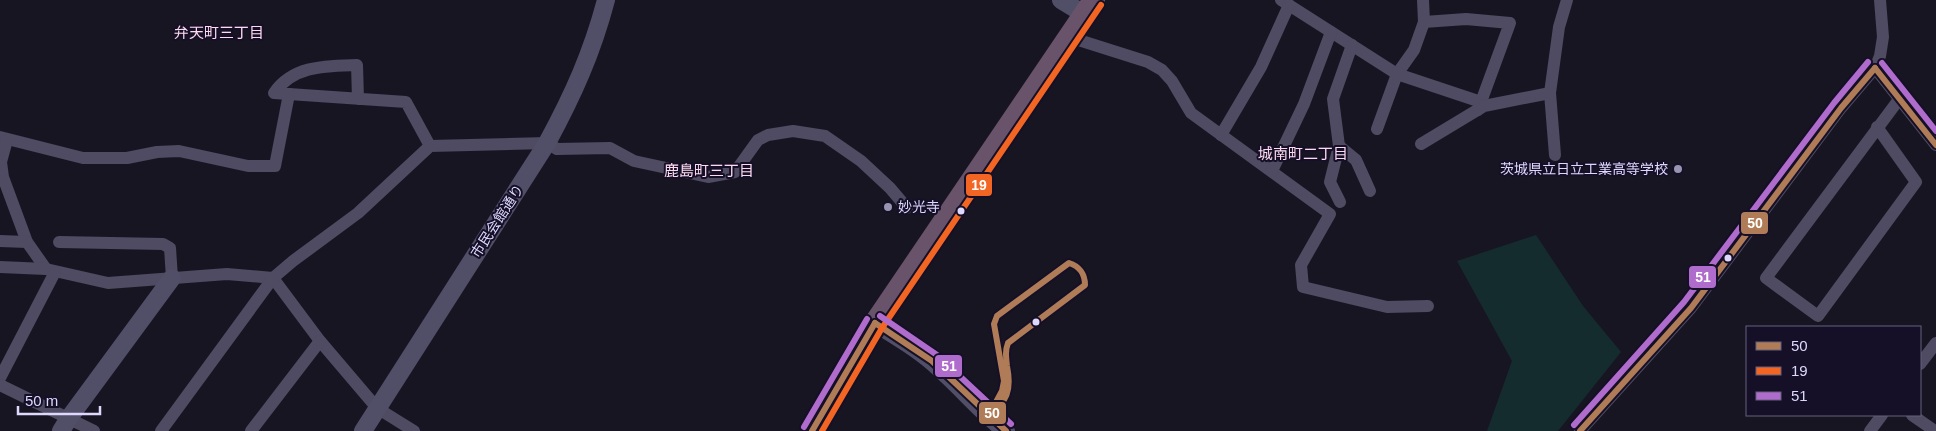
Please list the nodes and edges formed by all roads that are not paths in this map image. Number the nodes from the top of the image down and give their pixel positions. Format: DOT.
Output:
graph roads {
  1 [pos="606,0"];
  2 [pos="1061,0"];
  3 [pos="1423,0"];
  4 [pos="1567,0"];
  5 [pos="1880,0"];
  6 [pos="1285,2"];
  7 [pos="1089,7"];
  8 [pos="1424,22"];
  9 [pos="1331,32"];
  10 [pos="1069,37"];
  11 [pos="1352,45"];
  12 [pos="1875,68"];
  13 [pos="1397,74"];
  14 [pos="1550,93"];
  15 [pos="289,94"];
  16 [pos="1900,98"];
  17 [pos="358,99"];
  18 [pos="1479,106"];
  19 [pos="1877,127"];
  20 [pos="1377,128"];
  21 [pos="1221,134"];
  22 [pos="4,139"];
  23 [pos="547,143"];
  24 [pos="1421,144"];
  25 [pos="1936,145"];
  26 [pos="430,146"];
  27 [pos="1340,146"];
  28 [pos="1555,154"];
  29 [pos="1272,171"];
  30 [pos="1370,191"];
  31 [pos="1340,202"];
  32 [pos="907,208"];
  33 [pos="0,241"];
  34 [pos="27,242"];
  35 [pos="59,242"];
  36 [pos="0,267"];
  37 [pos="50,270"];
  38 [pos="172,278"];
  39 [pos="273,278"];
  40 [pos="1428,306"];
  41 [pos="876,323"];
  42 [pos="320,340"];
  43 [pos="1936,343"];
  44 [pos="1921,363"];
  45 [pos="0,378"];
  46 [pos="0,385"];
  47 [pos="377,408"];
  48 [pos="1881,416"];
  49 [pos="1913,416"];
  50 [pos="65,425"];
  51 [pos="94,431"];
  52 [pos="161,431"];
  53 [pos="251,431"];
  54 [pos="363,431"];
  55 [pos="414,431"];
  56 [pos="812,431"];
  57 [pos="1006,431"];
  58 [pos="1580,431"];
  59 [pos="1870,431"];
  60 [pos="1935,431"];
  1 -- 23 [label="street, 市民会館通り"];
  2 -- 7 [label="street"];
  3 -- 8 [label="street"];
  4 -- 14 [label="street"];
  5 -- 12 [label="street"];
  6 -- 9 [label="street"];
  6 -- 21 [label="street"];
  7 -- 10 [label="highway"];
  8 -- 13 [label="street"];
  8 -- 18 [label="street"];
  9 -- 11 [label="street"];
  9 -- 29 [label="street"];
  10 -- 21 [label="street"];
  10 -- 41 [label="highway"];
  11 -- 13 [label="street"];
  11 -- 27 [label="street"];
  12 -- 16 [label="street"];
  12 -- 58 [label="street"];
  13 -- 18 [label="street"];
  13 -- 20 [label="street"];
  14 -- 18 [label="street"];
  14 -- 28 [label="street"];
  15 -- 17 [label="street"];
  15 -- 17 [label="street"];
  15 -- 22 [label="street"];
  16 -- 19 [label="street"];
  16 -- 25 [label="street"];
  17 -- 26 [label="street"];
  18 -- 24 [label="street"];
  19 -- 19 [label="street"];
  21 -- 29 [label="street"];
  22 -- 34 [label="street"];
  23 -- 26 [label="street"];
  23 -- 32 [label="street"];
  23 -- 47 [label="street, 市民会館通り"];
  26 -- 39 [label="street"];
  27 -- 30 [label="street"];
  27 -- 31 [label="street"];
  29 -- 40 [label="street"];
  33 -- 34 [label="street"];
  34 -- 37 [label="street"];
  35 -- 38 [label="street"];
  36 -- 37 [label="street"];
  37 -- 38 [label="street"];
  37 -- 45 [label="street"];
  38 -- 39 [label="street"];
  38 -- 50 [label="street"];
  39 -- 42 [label="street"];
  39 -- 52 [label="street"];
  41 -- 56 [label="highway"];
  41 -- 57 [label="street"];
  42 -- 47 [label="street"];
  42 -- 53 [label="street"];
  43 -- 44 [label="street"];
  46 -- 50 [label="street"];
  47 -- 54 [label="street, 市民会館通り"];
  47 -- 55 [label="street"];
  48 -- 59 [label="street"];
  49 -- 60 [label="street"];
  50 -- 51 [label="street"];
}
